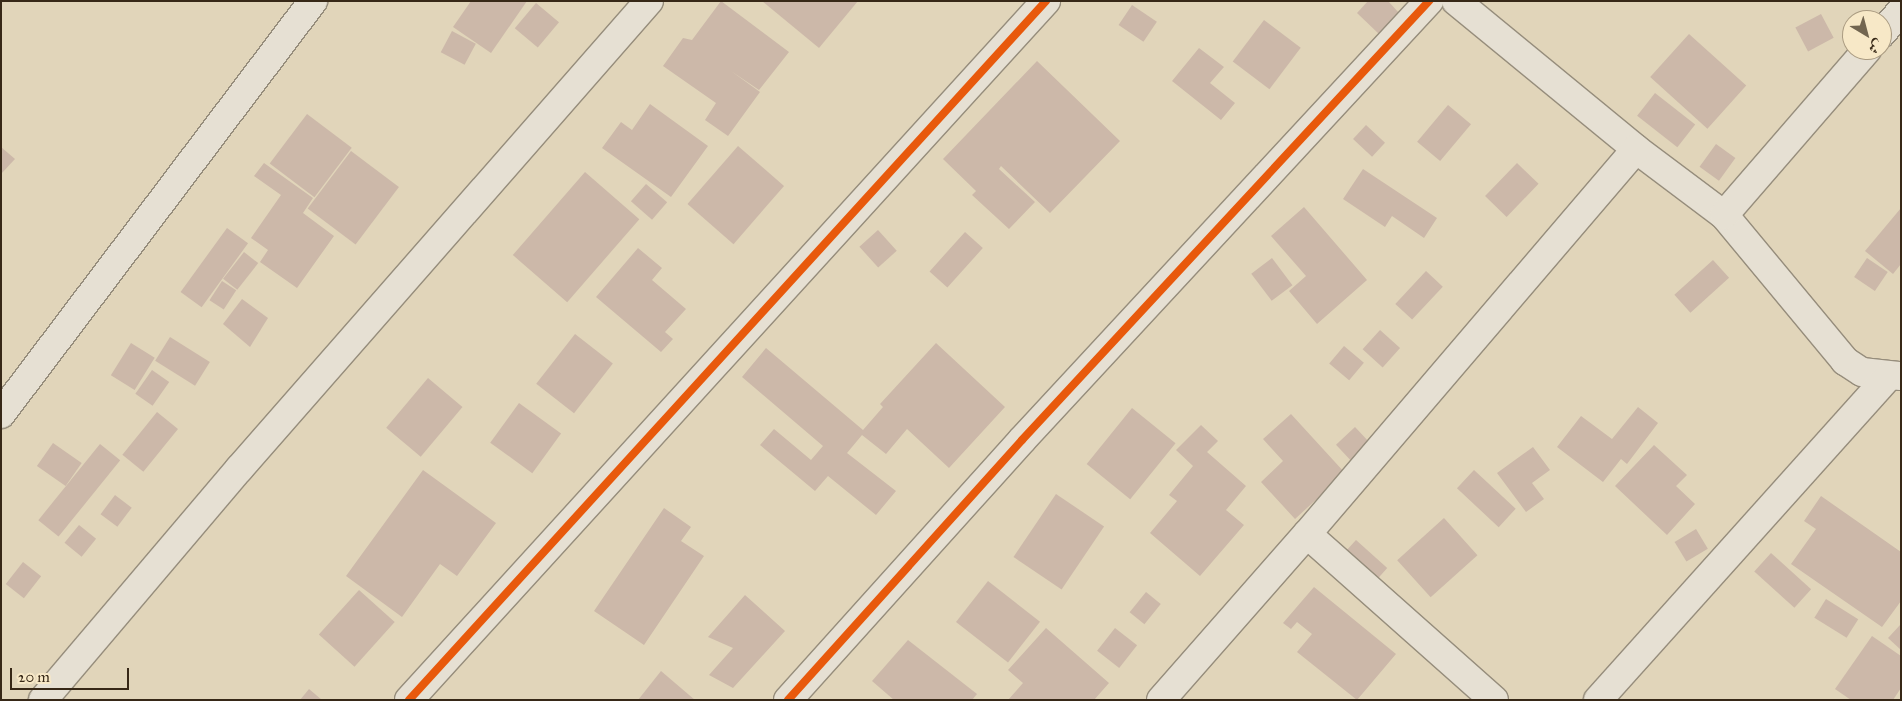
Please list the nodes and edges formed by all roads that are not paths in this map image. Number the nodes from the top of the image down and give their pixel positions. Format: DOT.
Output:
graph roads {
  1 [pos="649,1"];
  2 [pos="1046,1"];
  3 [pos="1429,1"];
  4 [pos="1456,1"];
  5 [pos="303,5"];
  6 [pos="1901,11"];
  7 [pos="1892,21"];
  8 [pos="1858,60"];
  9 [pos="1636,149"];
  10 [pos="1724,214"];
  11 [pos="1894,376"];
  12 [pos="1,414"];
  13 [pos="1307,534"];
  14 [pos="43,700"];
  15 [pos="409,700"];
  16 [pos="788,700"];
  17 [pos="1161,700"];
  18 [pos="1494,700"];
  19 [pos="1598,700"];
  1 -- 14 [label="street"];
  2 -- 15 [label="street"];
  3 -- 16 [label="street"];
  4 -- 9 [label="street"];
  5 -- 12 [label="street"];
  6 -- 7 [label="street"];
  8 -- 10 [label="street"];
  9 -- 10 [label="street"];
  9 -- 13 [label="street"];
  10 -- 11 [label="street"];
  11 -- 19 [label="street"];
  13 -- 17 [label="street"];
  13 -- 18 [label="street"];
}
